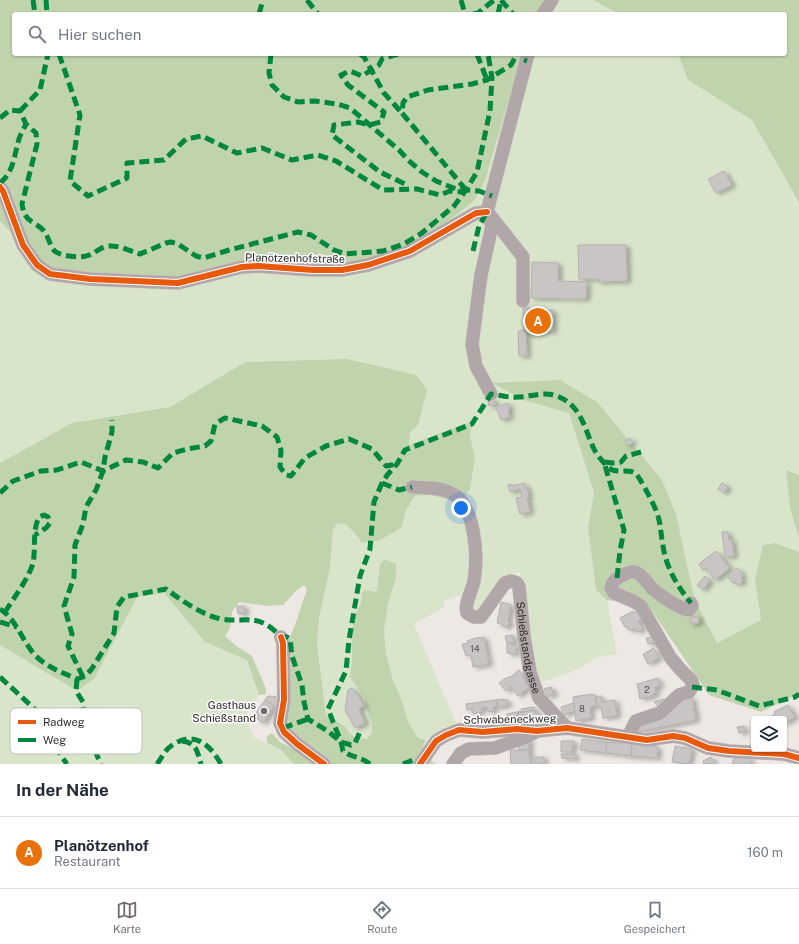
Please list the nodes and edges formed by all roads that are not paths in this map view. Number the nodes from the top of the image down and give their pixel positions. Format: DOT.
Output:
graph roads {
  1 [pos="552,0"];
  2 [pos="544,12"];
  3 [pos="527,56"];
  4 [pos="0,187"];
  5 [pos="487,212"];
  6 [pos="523,301"];
  7 [pos="490,394"];
  8 [pos="412,487"];
  9 [pos="691,603"];
  10 [pos="281,637"];
  11 [pos="567,728"];
  12 [pos="538,731"];
  13 [pos="628,737"];
  14 [pos="799,758"];
  15 [pos="324,764"];
  16 [pos="420,764"];
  17 [pos="453,764"];
  1 -- 2 [label="street"];
  3 -- 5 [label="street"];
  4 -- 5 [label="street, Planötzenhofstraße"];
  5 -- 6 [label="street"];
  5 -- 7 [label="street"];
  8 -- 11 [label="street, Schießstandgasse"];
  9 -- 13 [label="street"];
  10 -- 15 [label="street"];
  11 -- 12 [label="street, Schwabeneckweg"];
  11 -- 13 [label="street"];
  12 -- 16 [label="street, Schwabeneckweg"];
  12 -- 17 [label="street"];
  13 -- 14 [label="street"];
}
